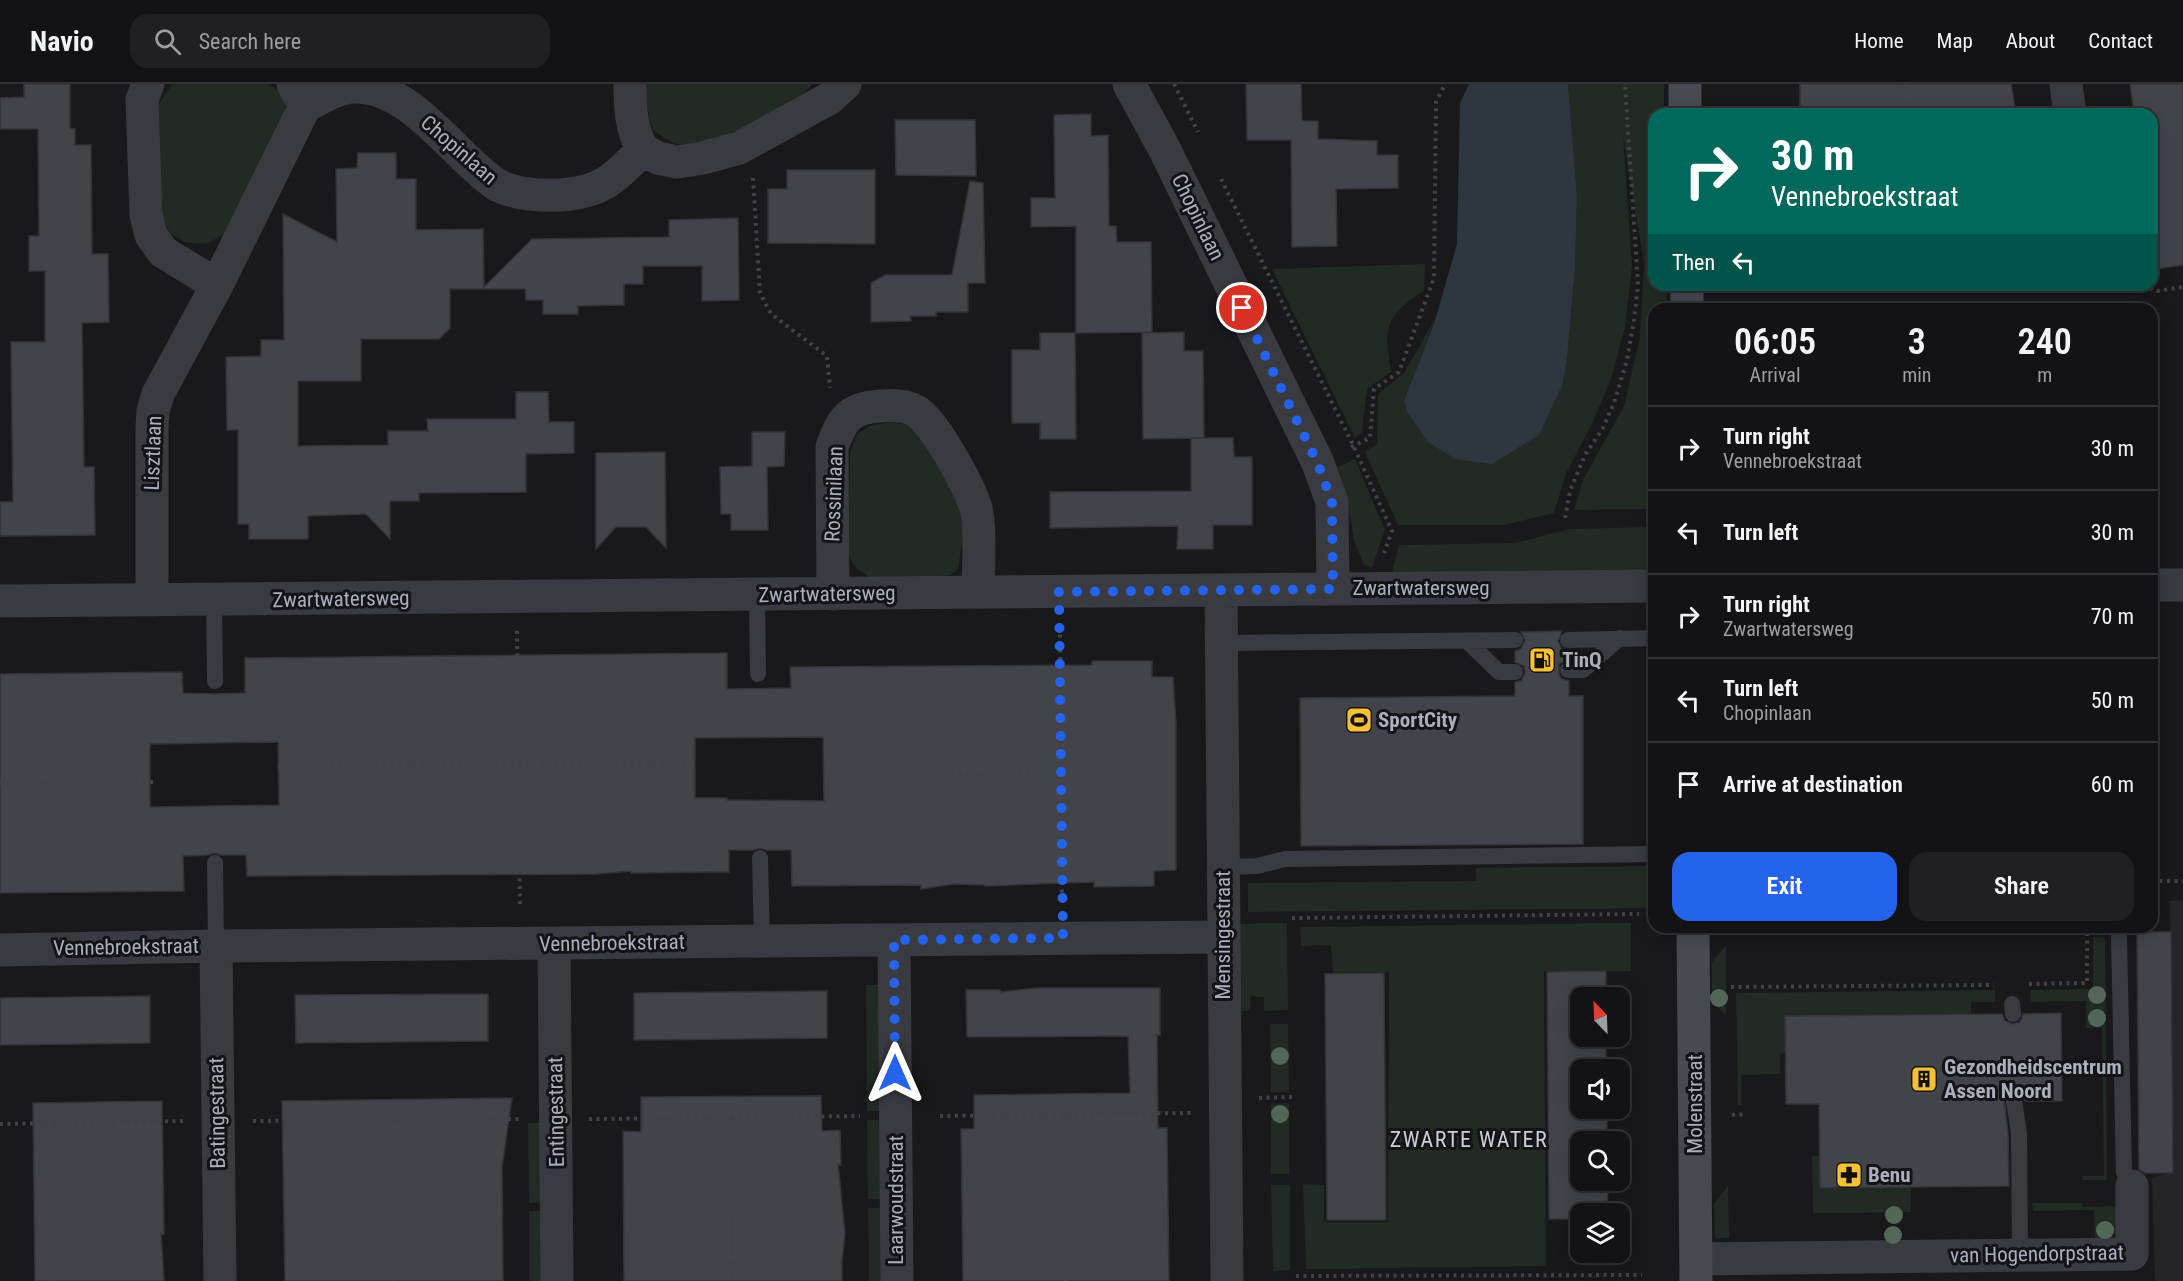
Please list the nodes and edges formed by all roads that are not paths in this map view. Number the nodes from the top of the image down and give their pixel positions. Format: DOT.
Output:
graph roads {
  1 [pos="148,84"];
  2 [pos="630,84"];
  3 [pos="845,84"];
  4 [pos="1129,84"];
  5 [pos="1685,84"];
  6 [pos="2066,84"];
  7 [pos="299,95"];
  8 [pos="1685,108"];
  9 [pos="2069,108"];
  10 [pos="643,150"];
  11 [pos="217,285"];
  12 [pos="2158,585"];
  13 [pos="2183,585"];
  14 [pos="1648,586"];
  15 [pos="1333,589"];
  16 [pos="1221,590"];
  17 [pos="978,592"];
  18 [pos="832,594"];
  19 [pos="758,595"];
  20 [pos="152,600"];
  21 [pos="214,600"];
  22 [pos="0,601"];
  23 [pos="1620,638"];
  24 [pos="1648,638"];
  25 [pos="1467,640"];
  26 [pos="1515,640"];
  27 [pos="1568,640"];
  28 [pos="1222,642"];
  29 [pos="1568,670"];
  30 [pos="1515,672"];
  31 [pos="758,674"];
  32 [pos="215,681"];
  33 [pos="1648,854"];
  34 [pos="760,858"];
  35 [pos="215,863"];
  36 [pos="1223,867"];
  37 [pos="1693,933"];
  38 [pos="1223,937"];
  39 [pos="2119,937"];
  40 [pos="894,940"];
  41 [pos="762,941"];
  42 [pos="554,944"];
  43 [pos="216,946"];
  44 [pos="0,950"];
  45 [pos="2014,1101"];
  46 [pos="2132,1186"];
  47 [pos="2020,1256"];
  48 [pos="1696,1270"];
  49 [pos="220,1281"];
  50 [pos="557,1281"];
  51 [pos="897,1281"];
  52 [pos="1227,1281"];
  1 -- 11 [label="street"];
  2 -- 10 [label="street"];
  3 -- 10 [label="street"];
  4 -- 15 [label="street, Chopinlaan"];
  5 -- 8 [label="street"];
  6 -- 9 [label="street"];
  7 -- 10 [label="street, Chopinlaan"];
  7 -- 11 [label="street, Lisztlaan"];
  11 -- 20 [label="street, Lisztlaan"];
  12 -- 13 [label="street"];
  14 -- 15 [label="street, Zwartwatersweg"];
  15 -- 16 [label="street, Zwartwatersweg"];
  16 -- 17 [label="street, Zwartwatersweg"];
  16 -- 28 [label="street, Mensingestraat"];
  17 -- 18 [label="street, Zwartwatersweg"];
  17 -- 18 [label="street, Rossinilaan"];
  18 -- 19 [label="street, Zwartwatersweg"];
  19 -- 21 [label="street, Zwartwatersweg"];
  19 -- 31 [label="lane"];
  20 -- 21 [label="street, Zwartwatersweg"];
  20 -- 22 [label="street, Zwartwatersweg"];
  21 -- 32 [label="lane"];
  23 -- 24 [label="lane"];
  23 -- 27 [label="lane"];
  23 -- 29 [label="lane"];
  25 -- 26 [label="lane"];
  25 -- 28 [label="lane"];
  25 -- 30 [label="lane"];
  28 -- 36 [label="street, Mensingestraat"];
  33 -- 36 [label="lane"];
  34 -- 41 [label="lane"];
  35 -- 43 [label="lane"];
  36 -- 38 [label="street, Mensingestraat"];
  37 -- 48 [label="street, Molenstraat"];
  38 -- 40 [label="street, Vennebroekstraat"];
  38 -- 52 [label="street, Mensingestraat"];
  39 -- 46 [label="lane, van Hogendorpstraat"];
  40 -- 41 [label="street, Vennebroekstraat"];
  40 -- 51 [label="street, Laarwoudstraat"];
  41 -- 42 [label="street, Vennebroekstraat"];
  42 -- 43 [label="street, Vennebroekstraat"];
  42 -- 50 [label="street, Entingestraat"];
  43 -- 44 [label="street, Vennebroekstraat"];
  43 -- 49 [label="street, Batingestraat"];
  45 -- 47 [label="lane"];
  46 -- 47 [label="street, van Hogendorpstraat"];
  47 -- 48 [label="street, van Hogendorpstraat"];
}
